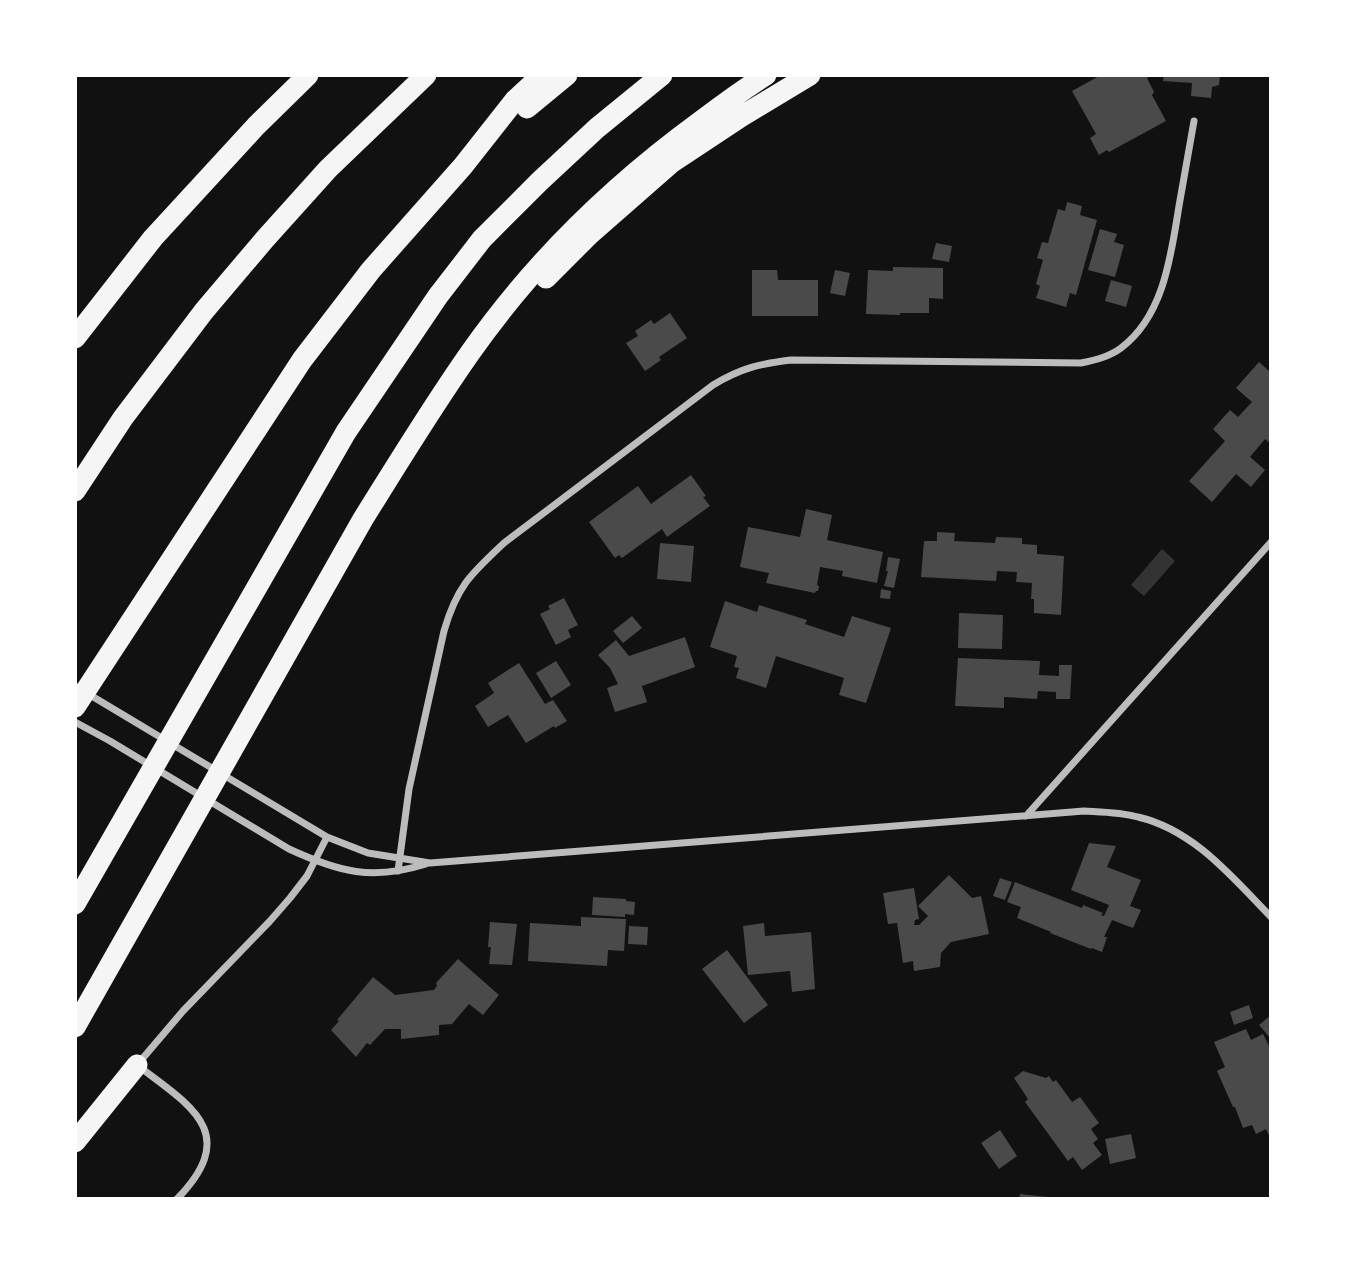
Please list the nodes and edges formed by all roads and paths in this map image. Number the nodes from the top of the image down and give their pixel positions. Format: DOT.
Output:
graph roads {
  1 [pos="308,75"];
  2 [pos="426,75"];
  3 [pos="542,75"];
  4 [pos="567,75"];
  5 [pos="662,75"];
  6 [pos="766,75"];
  7 [pos="810,75"];
  8 [pos="1194,121"];
  9 [pos="463,166"];
  10 [pos="75,338"];
  11 [pos="471,352"];
  12 [pos="75,491"];
  13 [pos="1271,542"];
  14 [pos="79,695"];
  15 [pos="75,722"];
  16 [pos="1026,816"];
  17 [pos="327,837"];
  18 [pos="400,858"];
  19 [pos="315,861"];
  20 [pos="430,863"];
  21 [pos="398,871"];
  22 [pos="75,904"];
  23 [pos="1271,917"];
  24 [pos="75,1027"];
  25 [pos="137,1065"];
  26 [pos="75,1142"];
  27 [pos="177,1199"];
  1 -- 10 [label="highway"];
  2 -- 12 [label="highway"];
  3 -- 9 [label="highway"];
  4 -- 9 [label="highway"];
  5 -- 22 [label="highway"];
  6 -- 11 [label="highway"];
  7 -- 11 [label="highway"];
  8 -- 18 [label="street"];
  9 -- 14 [label="highway"];
  11 -- 24 [label="highway"];
  13 -- 16 [label="street"];
  14 -- 17 [label="street"];
  15 -- 19 [label="street"];
  16 -- 20 [label="street"];
  16 -- 23 [label="street"];
  17 -- 18 [label="street"];
  17 -- 19 [label="street"];
  18 -- 20 [label="street"];
  18 -- 21 [label="street"];
  19 -- 21 [label="street"];
  19 -- 25 [label="street"];
  20 -- 21 [label="street"];
  25 -- 26 [label="highway"];
  25 -- 27 [label="street"];
}
